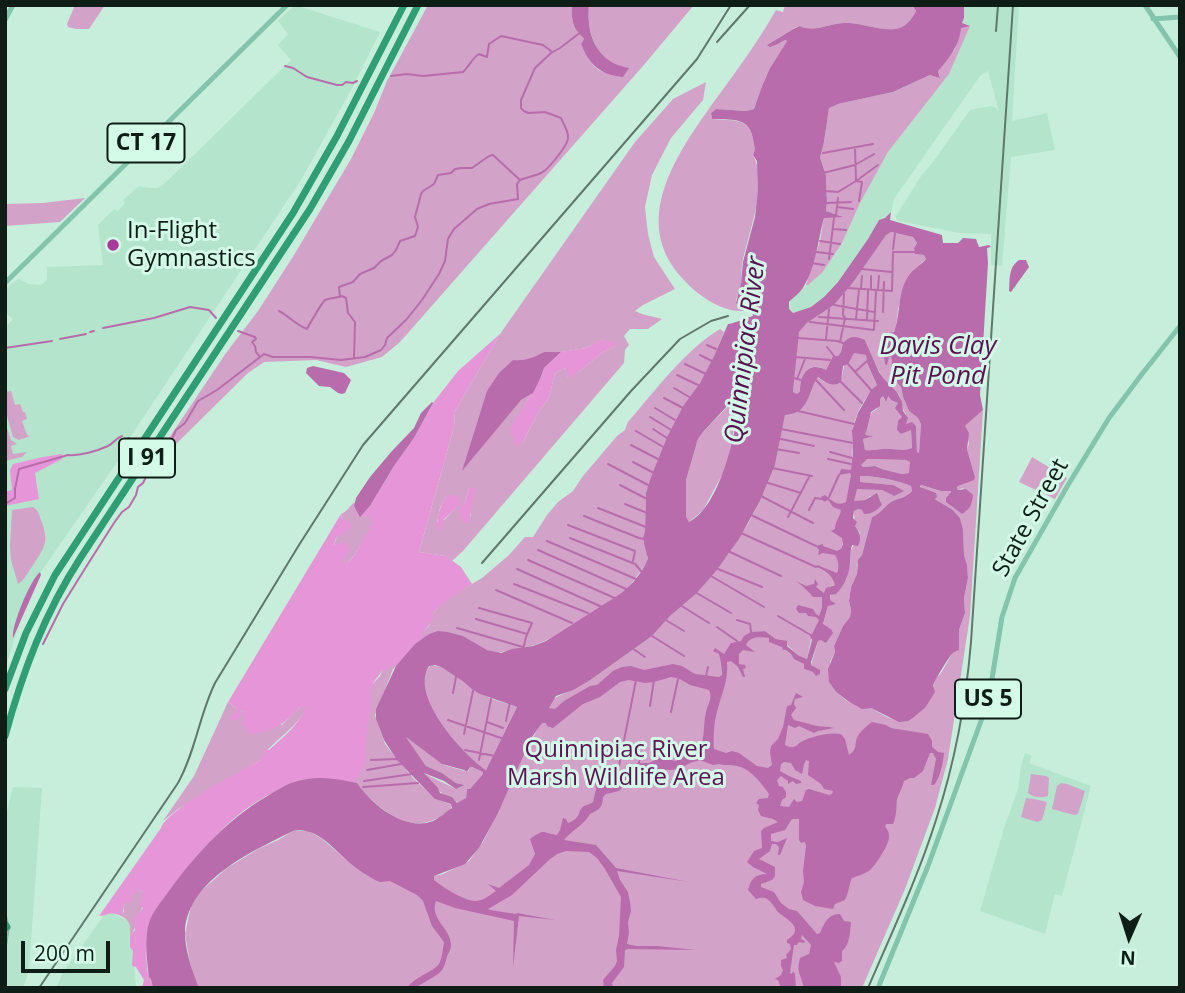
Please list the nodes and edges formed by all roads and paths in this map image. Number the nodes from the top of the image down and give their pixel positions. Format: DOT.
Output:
graph roads {
  1 [pos="13,5"];
  2 [pos="287,5"];
  3 [pos="418,5"];
  4 [pos="1145,5"];
  5 [pos="402,7"];
  6 [pos="1180,16"];
  7 [pos="1153,19"];
  8 [pos="5,20"];
  9 [pos="1180,57"];
  10 [pos="5,282"];
  11 [pos="1180,326"];
  12 [pos="5,690"];
  13 [pos="5,736"];
  14 [pos="5,917"];
  15 [pos="6,925"];
  16 [pos="5,943"];
  17 [pos="878,988"];
  1 -- 8 [label="main road"];
  2 -- 10 [label="main road, CT 17"];
  3 -- 13 [label="highway, I 91"];
  4 -- 7 [label="main road"];
  5 -- 12 [label="highway, I 91"];
  6 -- 7 [label="main road"];
  7 -- 9 [label="main road"];
  11 -- 17 [label="main road, State Street / US 5"];
  14 -- 15 [label="main road"];
  15 -- 16 [label="main road"];
}
